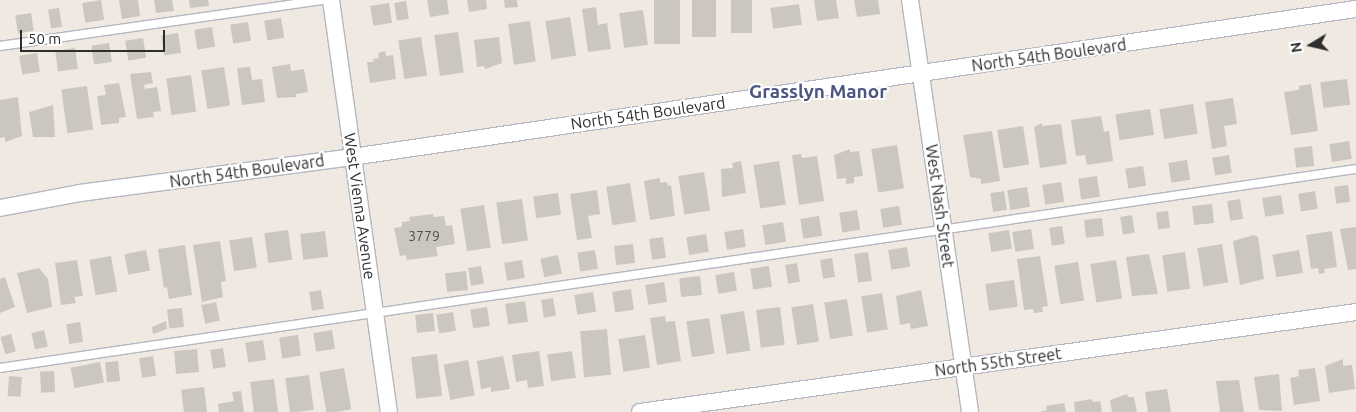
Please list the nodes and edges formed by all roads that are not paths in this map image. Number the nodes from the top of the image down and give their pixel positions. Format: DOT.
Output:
graph roads {
  1 [pos="322,0"];
  2 [pos="331,0"];
  3 [pos="910,0"];
  4 [pos="1356,9"];
  5 [pos="0,46"];
  6 [pos="921,74"];
  7 [pos="352,157"];
  8 [pos="1356,169"];
  9 [pos="0,208"];
  10 [pos="944,232"];
  11 [pos="374,312"];
  12 [pos="1356,312"];
  13 [pos="963,367"];
  14 [pos="0,368"];
  15 [pos="389,412"];
  16 [pos="640,412"];
  17 [pos="970,412"];
  1 -- 5 [label="lane"];
  2 -- 7 [label="street, West Vienna Avenue"];
  3 -- 6 [label="street, West Nash Street"];
  4 -- 6 [label="street, North 54th Boulevard"];
  6 -- 7 [label="street, North 54th Boulevard"];
  6 -- 10 [label="street, West Nash Street"];
  7 -- 9 [label="street, North 54th Boulevard"];
  7 -- 11 [label="street, West Vienna Avenue"];
  8 -- 10 [label="lane"];
  10 -- 11 [label="lane"];
  10 -- 13 [label="street, West Nash Street"];
  11 -- 14 [label="lane"];
  11 -- 15 [label="street, West Vienna Avenue"];
  12 -- 13 [label="street, North 55th Street"];
  13 -- 16 [label="street, North 55th Street"];
  13 -- 17 [label="street, West Nash Street"];
}
